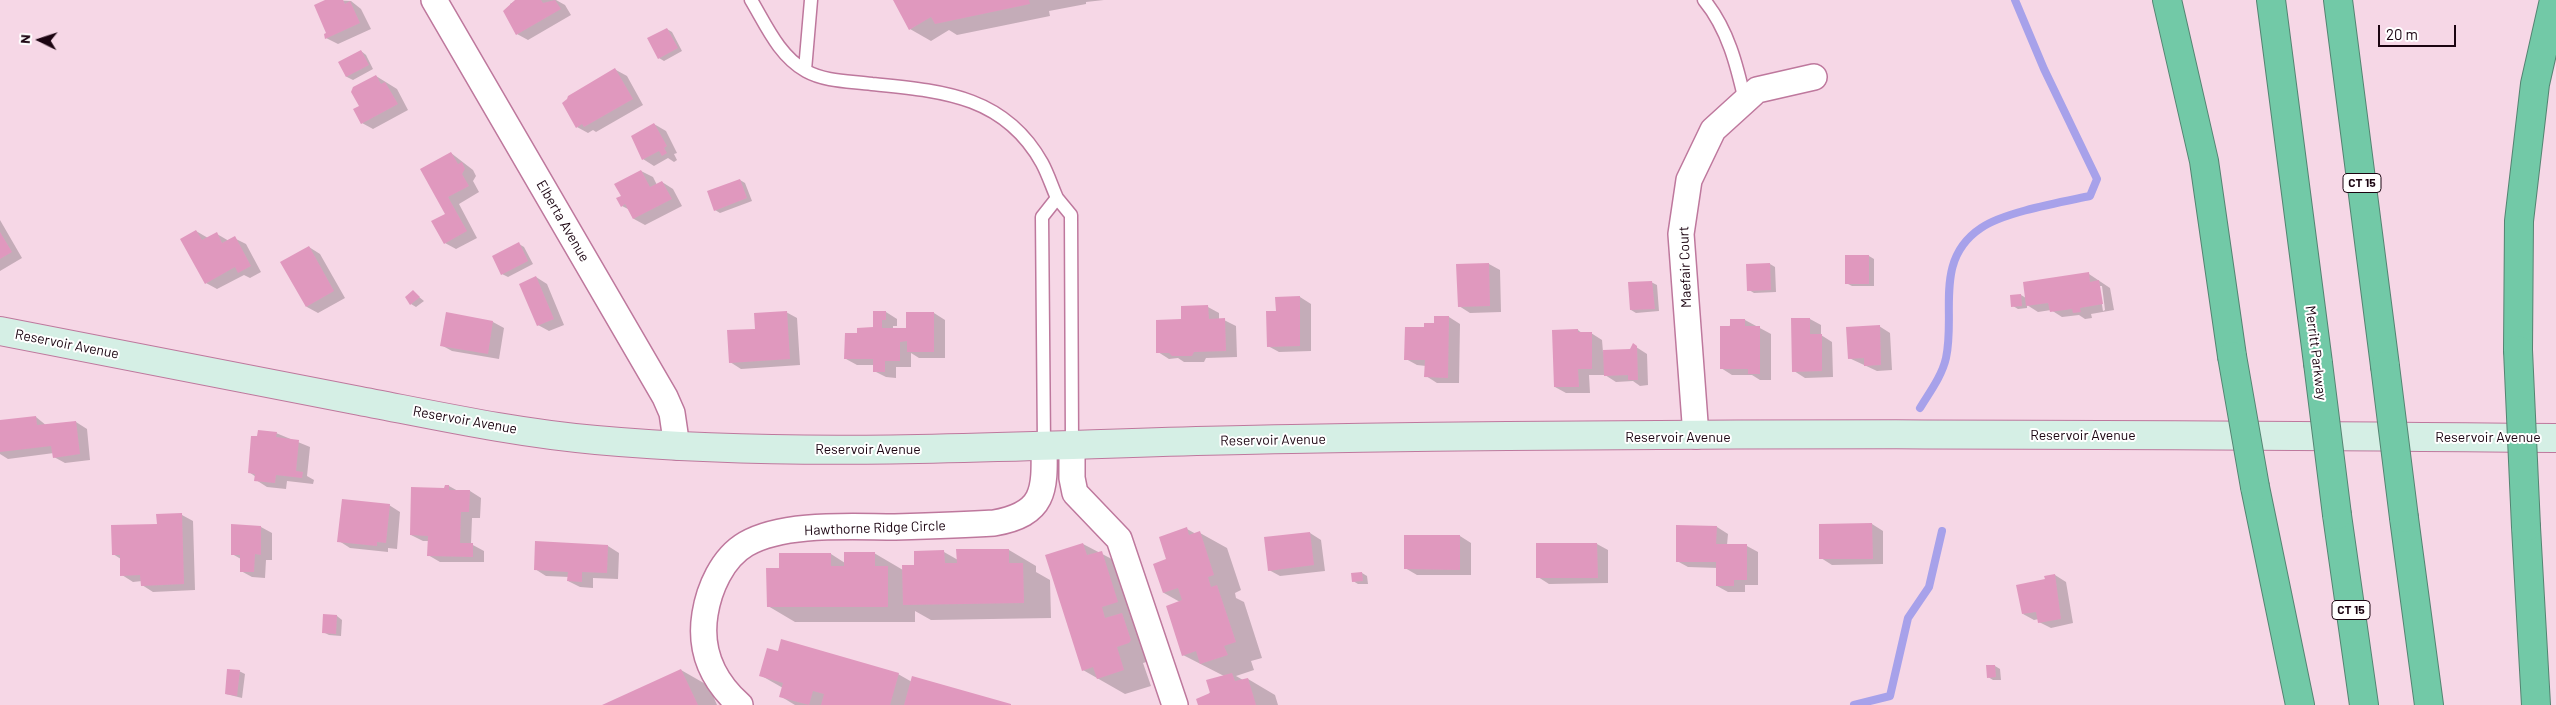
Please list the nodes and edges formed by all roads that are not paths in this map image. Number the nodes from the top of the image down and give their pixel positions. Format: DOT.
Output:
graph roads {
  1 [pos="434,0"];
  2 [pos="751,0"];
  3 [pos="811,0"];
  4 [pos="1704,0"];
  5 [pos="2167,0"];
  6 [pos="2272,0"];
  7 [pos="2338,0"];
  8 [pos="2554,0"];
  9 [pos="805,70"];
  10 [pos="1814,77"];
  11 [pos="1745,101"];
  12 [pos="1057,198"];
  13 [pos="0,331"];
  14 [pos="1696,436"];
  15 [pos="2556,438"];
  16 [pos="1072,445"];
  17 [pos="1044,446"];
  18 [pos="677,447"];
  19 [pos="740,705"];
  20 [pos="1175,705"];
  21 [pos="2300,705"];
  22 [pos="2364,705"];
  23 [pos="2430,705"];
  24 [pos="2536,705"];
  1 -- 18 [label="street, Elberta Avenue"];
  2 -- 9 [label="lane"];
  3 -- 9 [label="lane"];
  4 -- 11 [label="lane"];
  5 -- 21 [label="highway, bridge"];
  6 -- 22 [label="highway, Merritt Parkway / CT 15, bridge"];
  7 -- 23 [label="highway, CT 15, bridge"];
  8 -- 24 [label="highway, bridge"];
  9 -- 12 [label="lane"];
  10 -- 11 [label="street, Maefair Court"];
  11 -- 14 [label="street, Maefair Court"];
  12 -- 16 [label="lane"];
  12 -- 17 [label="lane"];
  13 -- 18 [label="main road, Reservoir Avenue"];
  14 -- 15 [label="main road, Reservoir Avenue"];
  14 -- 16 [label="main road, Reservoir Avenue"];
  16 -- 17 [label="main road, Reservoir Avenue"];
  16 -- 20 [label="street"];
  17 -- 18 [label="main road, Reservoir Avenue"];
  17 -- 19 [label="street, Hawthorne Ridge Circle"];
}
